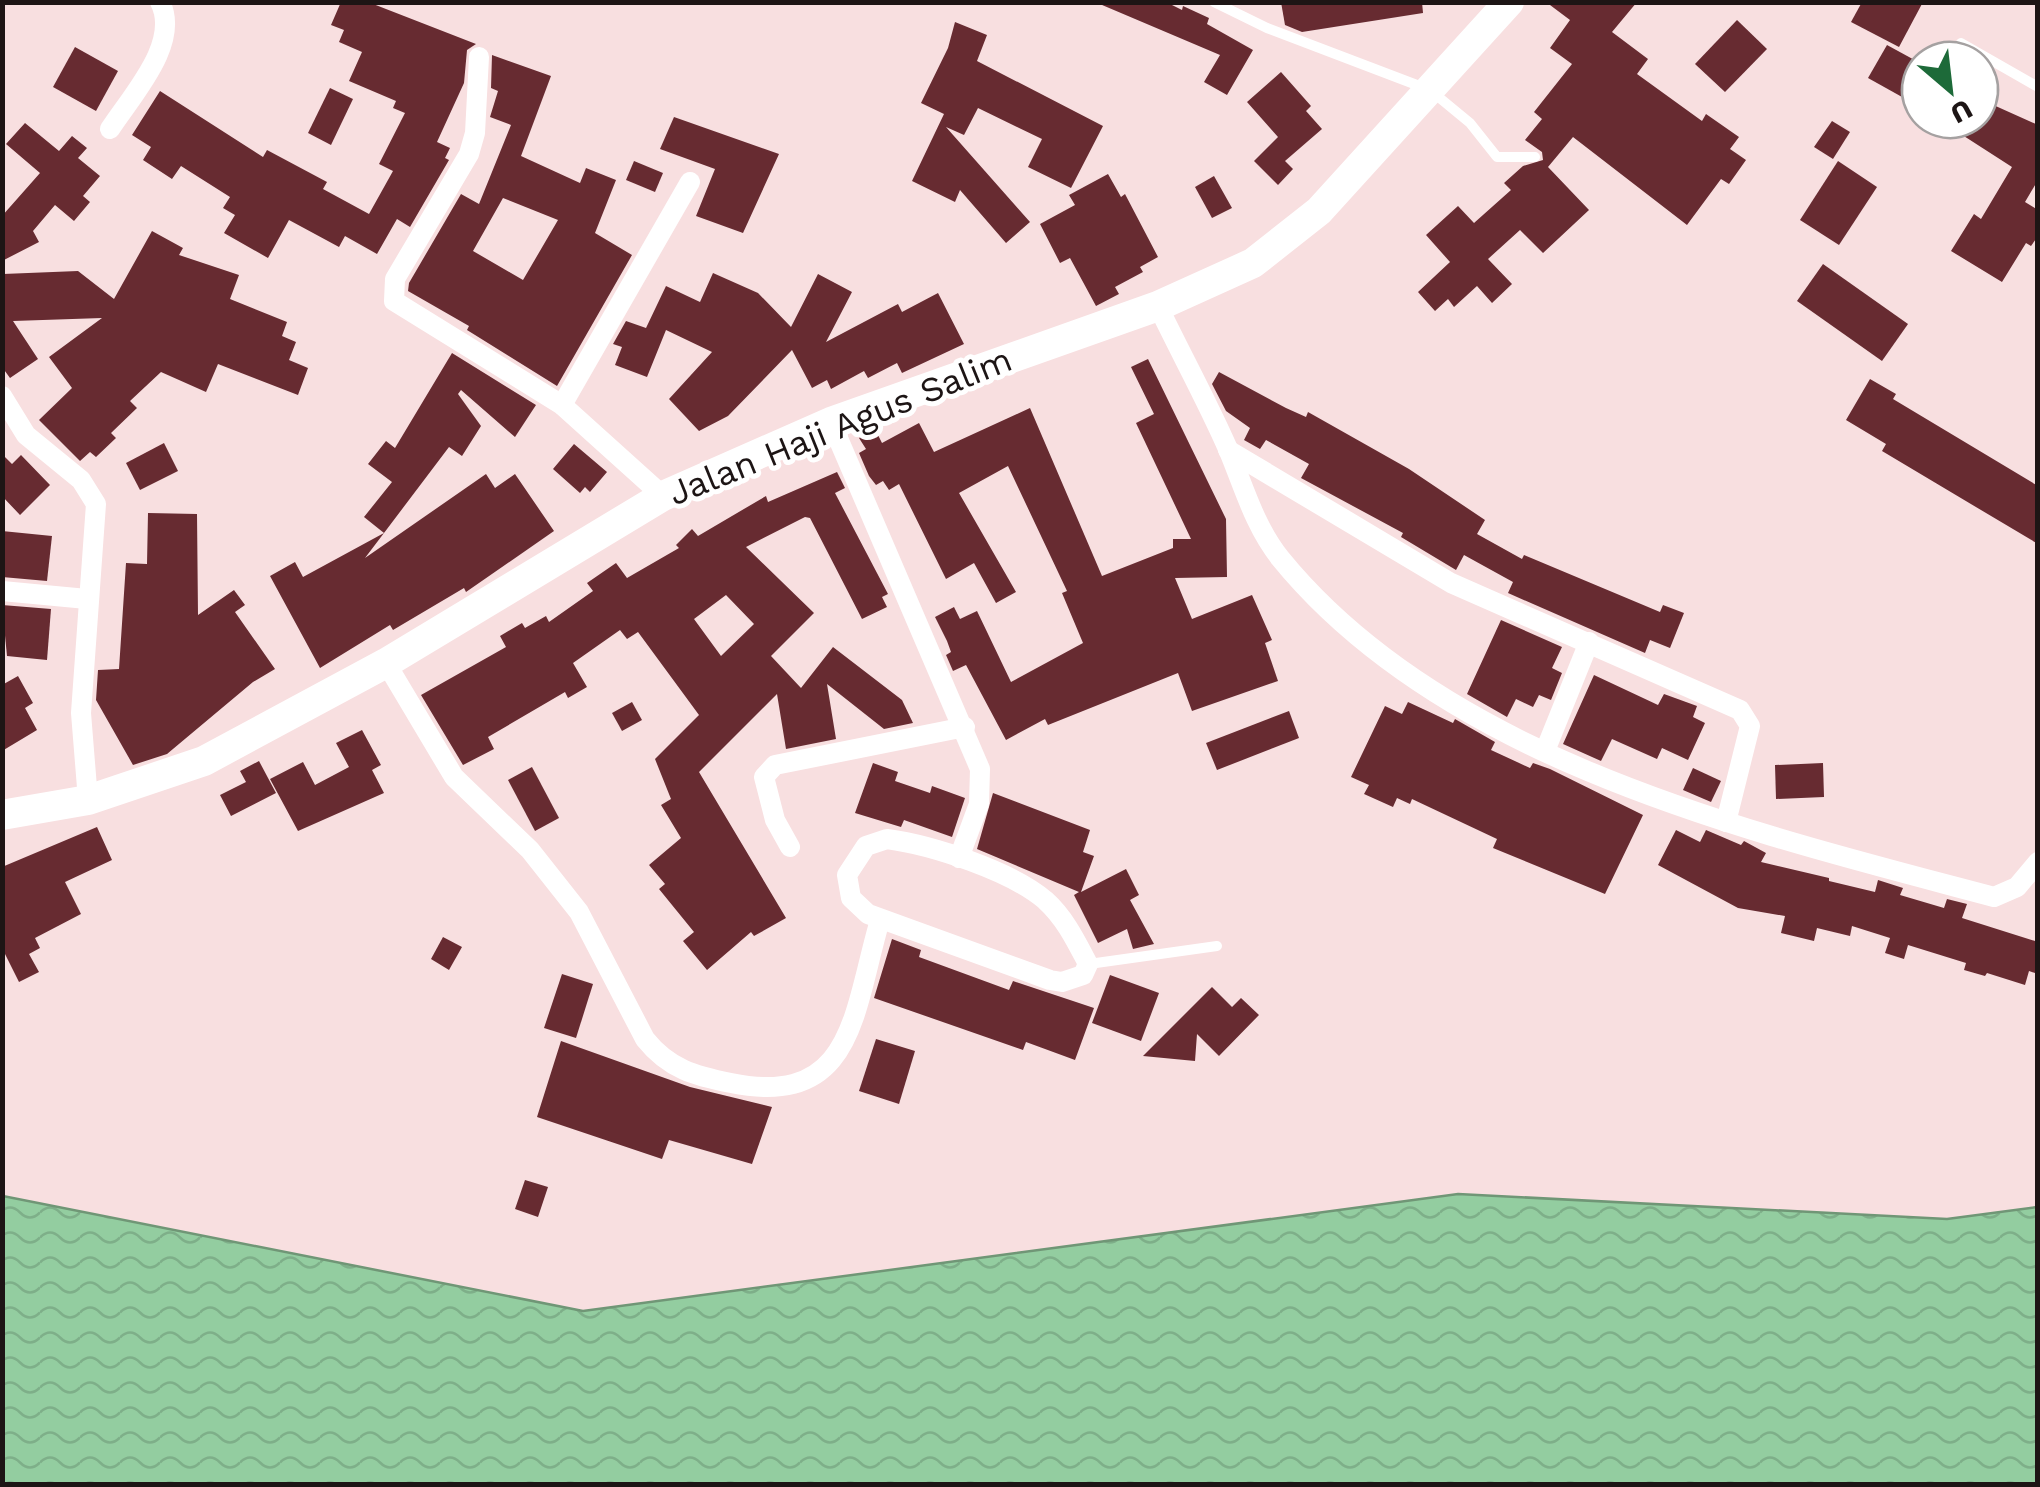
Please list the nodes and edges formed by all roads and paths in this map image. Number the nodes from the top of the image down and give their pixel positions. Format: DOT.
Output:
graph roads {
  1 [pos="160,2"];
  2 [pos="1214,2"];
  3 [pos="1509,2"];
  4 [pos="479,57"];
  5 [pos="2000,66"];
  6 [pos="2038,88"];
  7 [pos="1430,90"];
  8 [pos="110,129"];
  9 [pos="1535,157"];
  10 [pos="690,182"];
  11 [pos="1158,306"];
  12 [pos="2,396"];
  13 [pos="562,405"];
  14 [pos="831,422"];
  15 [pos="1228,450"];
  16 [pos="663,496"];
  17 [pos="2,591"];
  18 [pos="87,599"];
  19 [pos="1589,642"];
  20 [pos="386,662"];
  21 [pos="965,727"];
  22 [pos="1545,751"];
  23 [pos="88,800"];
  24 [pos="2,816"];
  25 [pos="1726,822"];
  26 [pos="790,848"];
  27 [pos="959,858"];
  28 [pos="2038,862"];
  29 [pos="880,920"];
  30 [pos="1217,946"];
  31 [pos="1088,964"];
  1 -- 8 [label="street"];
  2 -- 7 [label="lane"];
  3 -- 7 [label="main road, Jalan Haji Agus Salim"];
  4 -- 13 [label="street"];
  5 -- 6 [label="lane"];
  7 -- 9 [label="lane"];
  7 -- 11 [label="main road, Jalan Haji Agus Salim"];
  10 -- 13 [label="street"];
  11 -- 14 [label="main road, Jalan Haji Agus Salim"];
  11 -- 15 [label="street"];
  12 -- 18 [label="street"];
  13 -- 16 [label="street"];
  14 -- 16 [label="main road, Jalan Haji Agus Salim"];
  14 -- 21 [label="street"];
  15 -- 19 [label="street"];
  15 -- 22 [label="street"];
  16 -- 20 [label="main road, Jalan Haji Agus Salim"];
  17 -- 18 [label="street"];
  18 -- 23 [label="street"];
  19 -- 22 [label="street"];
  19 -- 25 [label="street"];
  20 -- 23 [label="main road, Jalan Haji Agus Salim"];
  20 -- 29 [label="street"];
  21 -- 26 [label="street"];
  21 -- 27 [label="street"];
  22 -- 25 [label="street"];
  23 -- 24 [label="main road, Jalan Haji Agus Salim"];
  25 -- 28 [label="street"];
  27 -- 29 [label="street"];
  27 -- 31 [label="street"];
  29 -- 31 [label="street"];
  30 -- 31 [label="lane"];
}
